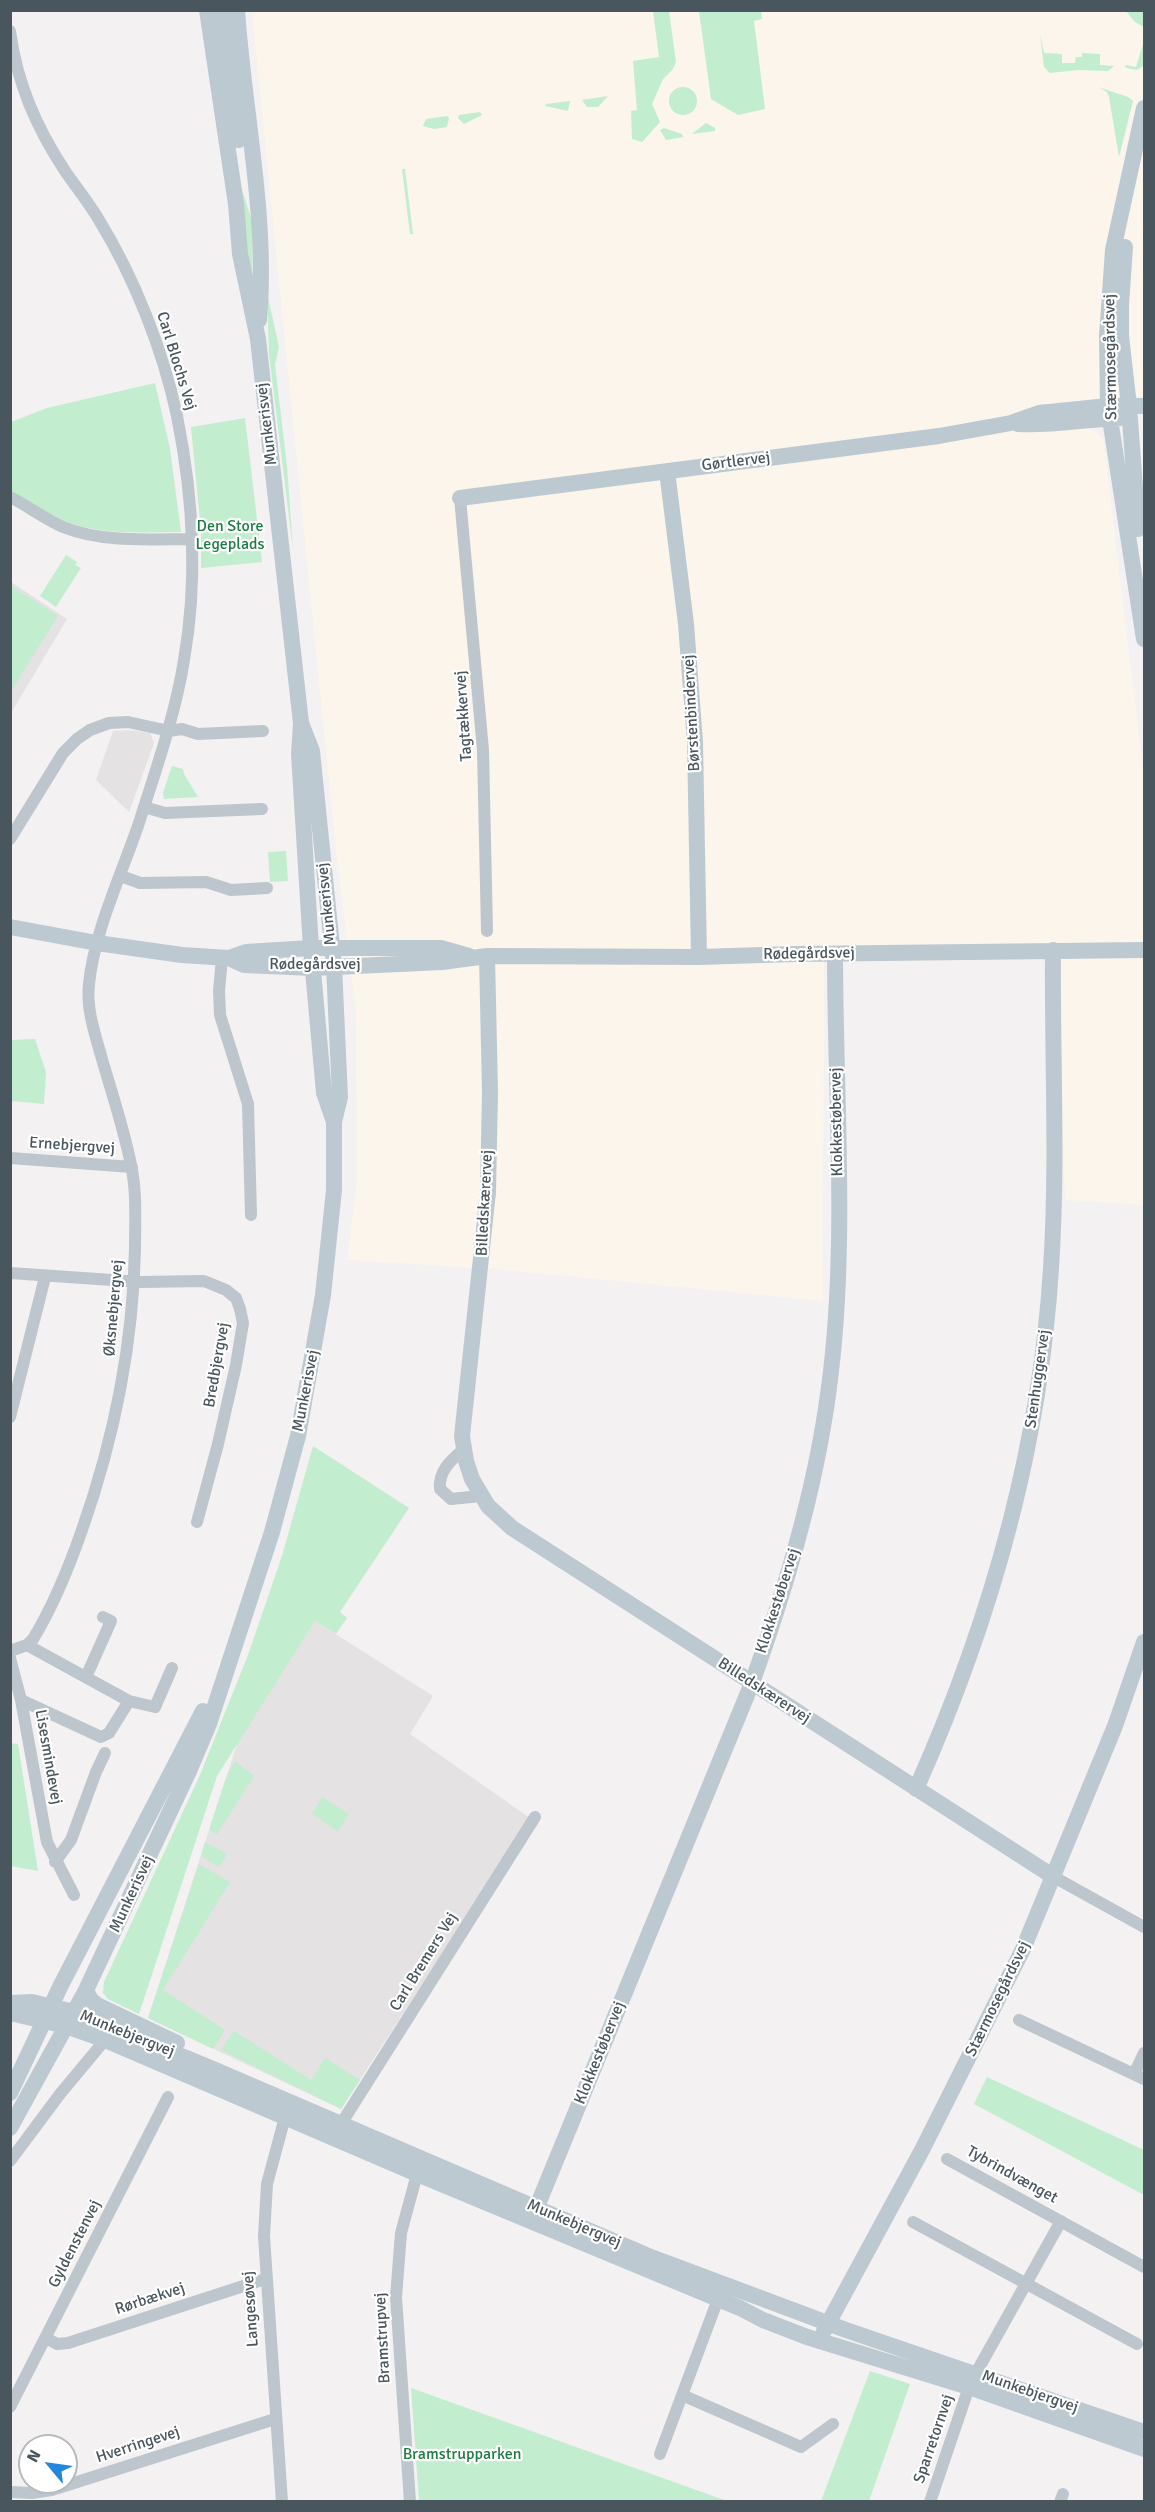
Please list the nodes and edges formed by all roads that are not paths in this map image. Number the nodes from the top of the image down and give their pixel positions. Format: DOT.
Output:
graph roads {
  1 [pos="207,10"];
  2 [pos="221,10"];
  3 [pos="237,10"];
  4 [pos="10,31"];
  5 [pos="1144,108"];
  6 [pos="1144,150"];
  7 [pos="258,218"];
  8 [pos="258,339"];
  9 [pos="1126,412"];
  10 [pos="667,471"];
  11 [pos="10,497"];
  12 [pos="460,498"];
  13 [pos="192,539"];
  14 [pos="1141,606"];
  15 [pos="1144,639"];
  16 [pos="301,723"];
  17 [pos="169,731"];
  18 [pos="263,731"];
  19 [pos="144,807"];
  20 [pos="262,809"];
  21 [pos="10,839"];
  22 [pos="121,876"];
  23 [pos="267,888"];
  24 [pos="10,927"];
  25 [pos="487,931"];
  26 [pos="97,944"];
  27 [pos="1053,950"];
  28 [pos="1144,950"];
  29 [pos="836,954"];
  30 [pos="481,957"];
  31 [pos="699,957"];
  32 [pos="323,958"];
  33 [pos="229,959"];
  34 [pos="334,1122"];
  35 [pos="10,1158"];
  36 [pos="132,1167"];
  37 [pos="252,1215"];
  38 [pos="10,1273"];
  39 [pos="45,1277"];
  40 [pos="134,1282"];
  41 [pos="10,1417"];
  42 [pos="464,1449"];
  43 [pos="482,1496"];
  44 [pos="197,1522"];
  45 [pos="103,1617"];
  46 [pos="1144,1642"];
  47 [pos="27,1645"];
  48 [pos="10,1651"];
  49 [pos="232,1651"];
  50 [pos="10,1658"];
  51 [pos="172,1668"];
  52 [pos="86,1677"];
  53 [pos="752,1683"];
  54 [pos="21,1700"];
  55 [pos="129,1701"];
  56 [pos="105,1753"];
  57 [pos="916,1789"];
  58 [pos="535,1817"];
  59 [pos="55,1862"];
  60 [pos="1054,1877"];
  61 [pos="74,1895"];
  62 [pos="1144,1927"];
  63 [pos="86,1990"];
  64 [pos="10,2003"];
  65 [pos="10,2013"];
  66 [pos="59,2016"];
  67 [pos="1019,2020"];
  68 [pos="105,2040"];
  69 [pos="1144,2053"];
  70 [pos="208,2067"];
  71 [pos="1139,2077"];
  72 [pos="168,2097"];
  73 [pos="16,2100"];
  74 [pos="285,2117"];
  75 [pos="341,2124"];
  76 [pos="10,2128"];
  77 [pos="947,2159"];
  78 [pos="10,2161"];
  79 [pos="417,2174"];
  80 [pos="536,2209"];
  81 [pos="1061,2221"];
  82 [pos="913,2222"];
  83 [pos="1144,2267"];
  84 [pos="265,2279"];
  85 [pos="1026,2283"];
  86 [pos="718,2299"];
  87 [pos="740,2308"];
  88 [pos="827,2323"];
  89 [pos="46,2338"];
  90 [pos="820,2342"];
  91 [pos="1137,2344"];
  92 [pos="973,2380"];
  93 [pos="682,2395"];
  94 [pos="10,2407"];
  95 [pos="275,2419"];
  96 [pos="832,2424"];
  97 [pos="1144,2432"];
  98 [pos="1144,2449"];
  99 [pos="660,2454"];
  100 [pos="10,2492"];
  101 [pos="282,2502"];
  102 [pos="410,2502"];
  103 [pos="930,2502"];
  1 -- 8 [label="street, Munkerisvej"];
  2 -- 7 [label="street"];
  3 -- 7 [label="street, Munkerisvej"];
  4 -- 13 [label="street, Carl Blochs Vej"];
  5 -- 9 [label="street, Stærmosegårdsvej"];
  6 -- 9 [label="street, Stærmosegårdsvej"];
  7 -- 8 [label="street, Munkerisvej"];
  8 -- 16 [label="street, Munkerisvej"];
  9 -- 10 [label="street, Gørtlervej"];
  9 -- 14 [label="street, Stærmosegårdsvej"];
  9 -- 14 [label="street, Stærmosegårdsvej"];
  10 -- 12 [label="street, Gørtlervej"];
  10 -- 31 [label="street, Børstenbindervej"];
  11 -- 13 [label="street"];
  12 -- 25 [label="street, Tagtækkervej"];
  13 -- 17 [label="street, Carl Blochs Vej"];
  14 -- 15 [label="street, Stærmosegårdsvej"];
  16 -- 32 [label="street, Munkerisvej"];
  16 -- 32 [label="street, Munkerisvej"];
  17 -- 18 [label="street"];
  17 -- 19 [label="street, Carl Blochs Vej"];
  17 -- 21 [label="street"];
  19 -- 20 [label="street"];
  19 -- 22 [label="street, Carl Blochs Vej"];
  22 -- 23 [label="street"];
  22 -- 26 [label="street, Carl Blochs Vej"];
  24 -- 26 [label="street, Rødegårdsvej"];
  26 -- 33 [label="street, Rødegårdsvej"];
  26 -- 36 [label="street, Øksnebjergvej"];
  27 -- 28 [label="street, Rødegårdsvej"];
  27 -- 29 [label="street, Rødegårdsvej"];
  27 -- 57 [label="street, Stenhuggervej"];
  29 -- 31 [label="street, Rødegårdsvej"];
  29 -- 53 [label="street, Klokkestøbervej"];
  30 -- 31 [label="street, Rødegårdsvej"];
  30 -- 32 [label="street, Rødegårdsvej"];
  30 -- 32 [label="street, Rødegårdsvej"];
  30 -- 42 [label="street, Billedskærervej"];
  32 -- 33 [label="street, Rødegårdsvej"];
  32 -- 34 [label="street, Munkerisvej"];
  32 -- 34 [label="street, Munkerisvej"];
  33 -- 37 [label="street"];
  34 -- 49 [label="street, Munkerisvej"];
  35 -- 36 [label="street, Ernebjergvej"];
  36 -- 40 [label="street, Øksnebjergvej"];
  38 -- 39 [label="street, Bredbjergvej"];
  39 -- 40 [label="street, Bredbjergvej"];
  39 -- 41 [label="street"];
  40 -- 44 [label="street, Bredbjergvej"];
  40 -- 47 [label="street, Øksnebjergvej"];
  42 -- 43 [label="street, Billedskærervej"];
  42 -- 43 [label="street"];
  43 -- 53 [label="street, Billedskærervej"];
  45 -- 52 [label="street"];
  46 -- 60 [label="street, Stærmosegårdsvej"];
  47 -- 48 [label="street"];
  47 -- 52 [label="street"];
  49 -- 63 [label="street, Munkerisvej"];
  49 -- 66 [label="street, Munkerisvej"];
  50 -- 54 [label="street, Lisesmindevej"];
  51 -- 55 [label="street"];
  52 -- 55 [label="street"];
  53 -- 57 [label="street, Billedskærervej"];
  53 -- 80 [label="street, Klokkestøbervej"];
  54 -- 55 [label="street"];
  54 -- 59 [label="street, Lisesmindevej"];
  56 -- 59 [label="street, Lisesmindevej"];
  57 -- 60 [label="street, Billedskærervej"];
  58 -- 75 [label="street, Carl Bremers Vej"];
  59 -- 61 [label="street, Lisesmindevej"];
  60 -- 62 [label="street"];
  60 -- 88 [label="street, Stærmosegårdsvej"];
  63 -- 66 [label="street, Munkerisvej"];
  63 -- 70 [label="street"];
  64 -- 66 [label="street, Munkebjergvej"];
  65 -- 66 [label="street, Munkebjergvej"];
  66 -- 68 [label="street, Munkebjergvej"];
  66 -- 70 [label="street, Munkebjergvej"];
  66 -- 73 [label="street, Munkerisvej"];
  66 -- 73 [label="street, Munkerisvej"];
  67 -- 71 [label="street"];
  68 -- 74 [label="street, Munkebjergvej"];
  68 -- 78 [label="street"];
  69 -- 71 [label="street"];
  70 -- 75 [label="street, Munkebjergvej"];
  72 -- 89 [label="street, Gyldenstenvej"];
  73 -- 76 [label="street, Munkerisvej"];
  74 -- 79 [label="street, Munkebjergvej"];
  74 -- 84 [label="street, Langesøvej"];
  75 -- 80 [label="street, Munkebjergvej"];
  77 -- 81 [label="street, Tybrindvænget"];
  79 -- 86 [label="street, Munkebjergvej"];
  79 -- 102 [label="street, Bramstrupvej"];
  80 -- 88 [label="street, Munkebjergvej"];
  81 -- 83 [label="street, Tybrindvænget"];
  81 -- 85 [label="street, Tybrindvænget"];
  82 -- 85 [label="street"];
  84 -- 89 [label="street, Rørbækvej"];
  84 -- 95 [label="street, Langesøvej"];
  85 -- 91 [label="street"];
  85 -- 92 [label="street, Tybrindvænget"];
  86 -- 87 [label="street, Munkebjergvej"];
  86 -- 93 [label="street"];
  87 -- 88 [label="street"];
  87 -- 90 [label="street, Munkebjergvej"];
  88 -- 90 [label="street, Stærmosegårdsvej"];
  88 -- 92 [label="street, Munkebjergvej"];
  89 -- 94 [label="street, Gyldenstenvej"];
  90 -- 92 [label="street, Munkebjergvej"];
  92 -- 97 [label="street, Munkebjergvej"];
  92 -- 98 [label="street, Munkebjergvej"];
  92 -- 103 [label="street, Sparretornvej"];
  93 -- 96 [label="street"];
  93 -- 99 [label="street"];
  95 -- 100 [label="street, Hverringevej"];
  95 -- 101 [label="street, Langesøvej"];
}
